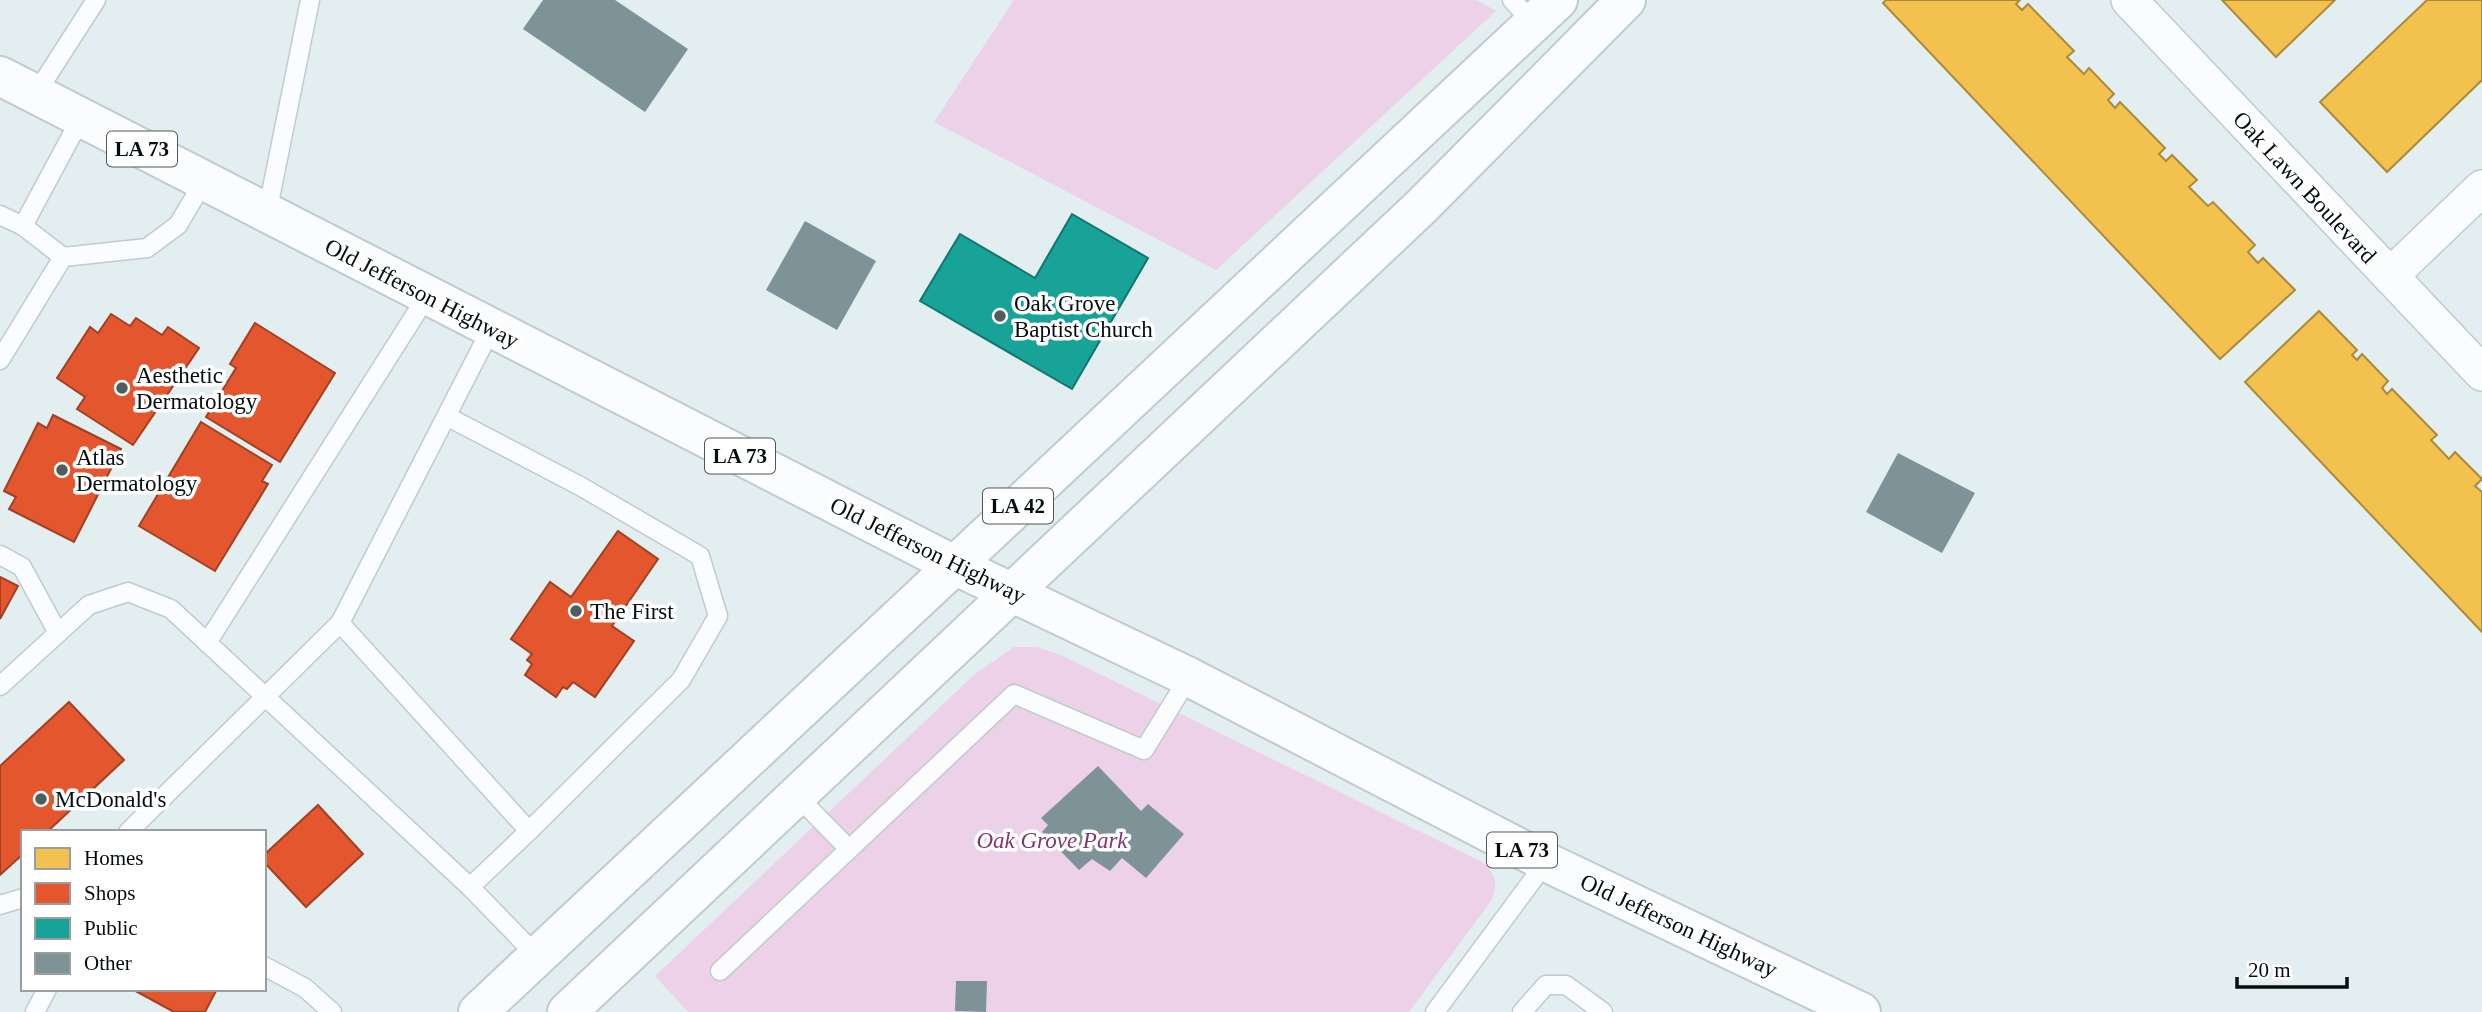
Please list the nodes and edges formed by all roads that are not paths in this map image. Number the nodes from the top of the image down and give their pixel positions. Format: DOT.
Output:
graph roads {
  1 [pos="96,0"];
  2 [pos="310,0"];
  3 [pos="1626,0"];
  4 [pos="2129,0"];
  5 [pos="1534,8"];
  6 [pos="0,76"];
  7 [pos="35,95"];
  8 [pos="81,118"];
  9 [pos="204,181"];
  10 [pos="2482,188"];
  11 [pos="267,213"];
  12 [pos="0,215"];
  13 [pos="23,226"];
  14 [pos="63,257"];
  15 [pos="2390,276"];
  16 [pos="428,296"];
  17 [pos="491,329"];
  18 [pos="0,360"];
  19 [pos="2482,373"];
  20 [pos="448,417"];
  21 [pos="0,555"];
  22 [pos="954,565"];
  23 [pos="1015,593"];
  24 [pos="340,623"];
  25 [pos="58,633"];
  26 [pos="207,643"];
  27 [pos="1189,677"];
  28 [pos="0,686"];
  29 [pos="265,699"];
  30 [pos="797,796"];
  31 [pos="130,830"];
  32 [pos="528,831"];
  33 [pos="848,848"];
  34 [pos="1546,862"];
  35 [pos="470,887"];
  36 [pos="21,899"];
  37 [pos="0,905"];
  38 [pos="538,957"];
  39 [pos="266,967"];
  40 [pos="720,971"];
  41 [pos="46,991"];
  42 [pos="35,1012"];
  43 [pos="332,1012"];
  44 [pos="478,1012"];
  45 [pos="567,1012"];
  46 [pos="1435,1012"];
  47 [pos="1522,1012"];
  48 [pos="1602,1012"];
  49 [pos="1861,1012"];
  1 -- 7 [label="lane"];
  2 -- 11 [label="lane"];
  3 -- 23 [label="main road, LA 42"];
  4 -- 15 [label="street, Oak Lawn Boulevard"];
  5 -- 22 [label="main road, LA 42"];
  6 -- 7 [label="main road, Old Jefferson Highway / LA 73"];
  7 -- 8 [label="main road, Old Jefferson Highway / LA 73"];
  8 -- 9 [label="main road, Old Jefferson Highway / LA 73"];
  8 -- 13 [label="lane"];
  9 -- 11 [label="main road, Old Jefferson Highway / LA 73"];
  9 -- 14 [label="lane"];
  10 -- 15 [label="street"];
  11 -- 16 [label="main road, Old Jefferson Highway / LA 73"];
  12 -- 13 [label="lane"];
  13 -- 14 [label="lane"];
  14 -- 18 [label="lane"];
  15 -- 19 [label="street, Oak Lawn Boulevard"];
  16 -- 17 [label="main road, Old Jefferson Highway / LA 73"];
  16 -- 26 [label="lane"];
  17 -- 20 [label="lane"];
  17 -- 22 [label="main road, Old Jefferson Highway / LA 73"];
  20 -- 24 [label="lane"];
  20 -- 32 [label="lane"];
  21 -- 25 [label="lane"];
  22 -- 23 [label="main road, Old Jefferson Highway / LA 73"];
  22 -- 38 [label="main road, LA 42"];
  23 -- 27 [label="main road, Old Jefferson Highway / LA 73"];
  23 -- 30 [label="main road, LA 42"];
  24 -- 29 [label="lane"];
  24 -- 32 [label="lane"];
  25 -- 26 [label="lane"];
  25 -- 28 [label="lane"];
  26 -- 29 [label="lane"];
  27 -- 33 [label="lane"];
  27 -- 34 [label="main road, Old Jefferson Highway / LA 73"];
  29 -- 31 [label="lane"];
  29 -- 35 [label="lane"];
  30 -- 33 [label="lane"];
  30 -- 45 [label="main road, LA 42"];
  32 -- 35 [label="lane"];
  33 -- 40 [label="lane"];
  34 -- 46 [label="lane"];
  34 -- 49 [label="main road, Old Jefferson Highway / LA 73"];
  35 -- 38 [label="lane"];
  36 -- 37 [label="lane"];
  38 -- 44 [label="main road, LA 42"];
  39 -- 43 [label="lane"];
  41 -- 42 [label="lane"];
  47 -- 48 [label="lane"];
}
